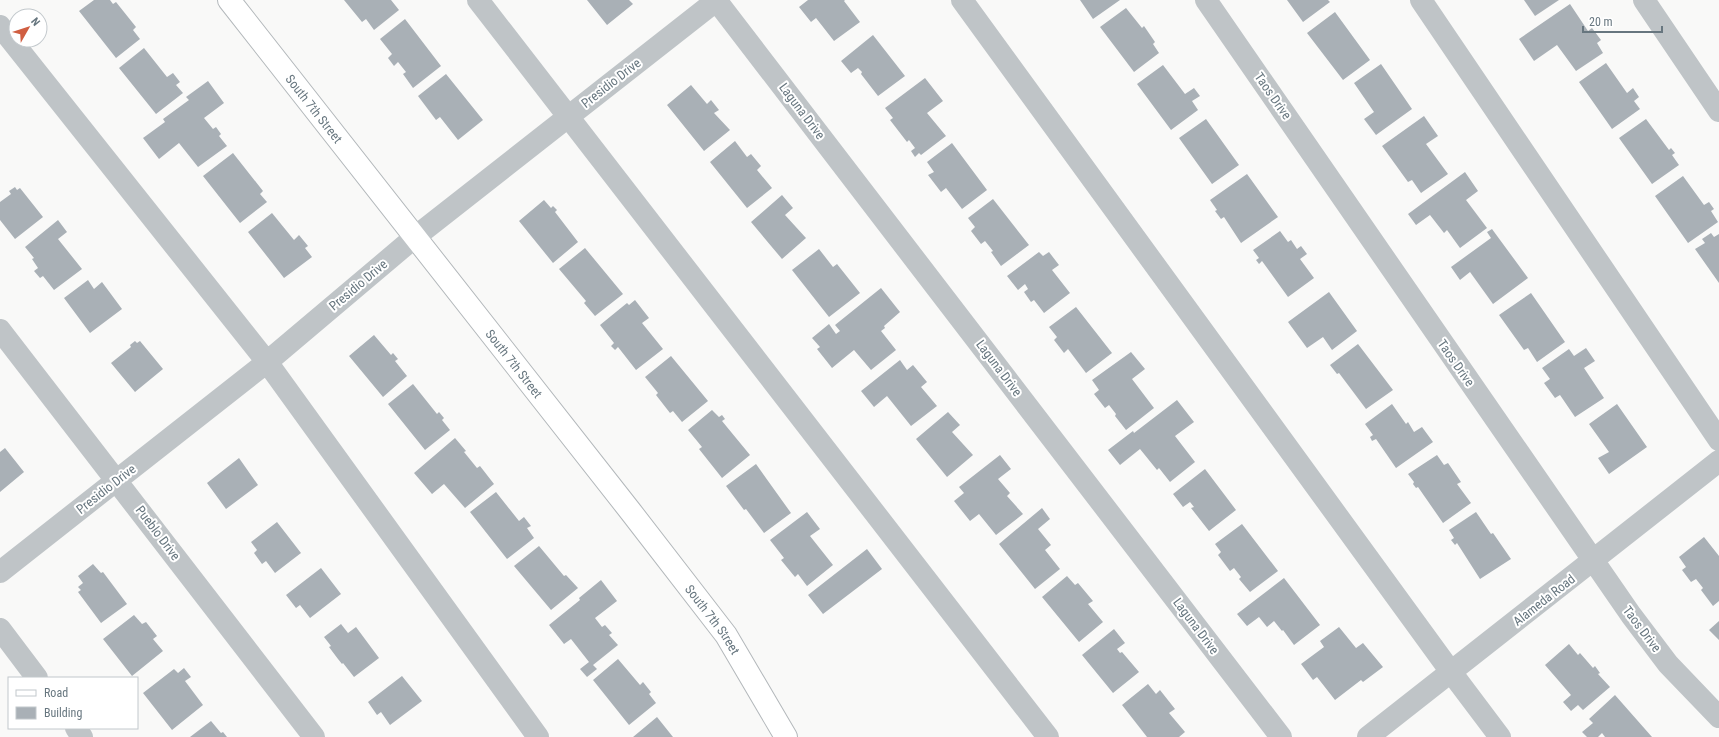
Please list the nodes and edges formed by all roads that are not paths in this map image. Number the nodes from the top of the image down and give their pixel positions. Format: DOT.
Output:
graph roads {
  1 [pos="229,0"];
  2 [pos="478,0"];
  3 [pos="717,0"];
  4 [pos="962,0"];
  5 [pos="1206,0"];
  6 [pos="1421,0"];
  7 [pos="1644,0"];
  8 [pos="0,26"];
  9 [pos="1719,111"];
  10 [pos="569,116"];
  11 [pos="415,237"];
  12 [pos="0,330"];
  13 [pos="267,362"];
  14 [pos="1719,440"];
  15 [pos="1719,461"];
  16 [pos="117,480"];
  17 [pos="1593,562"];
  18 [pos="0,572"];
  19 [pos="0,629"];
  20 [pos="1451,672"];
  21 [pos="36,677"];
  22 [pos="1719,717"];
  23 [pos="314,737"];
  24 [pos="538,737"];
  25 [pos="786,737"];
  26 [pos="1048,737"];
  27 [pos="1281,737"];
  28 [pos="1368,737"];
  29 [pos="1500,737"];
  1 -- 11 [label="main road, South 7th Street"];
  2 -- 10 [label="street"];
  3 -- 10 [label="street, Presidio Drive"];
  3 -- 27 [label="street, Laguna Drive"];
  4 -- 20 [label="street"];
  5 -- 17 [label="street, Taos Drive"];
  6 -- 14 [label="street"];
  7 -- 9 [label="street"];
  8 -- 13 [label="street"];
  10 -- 11 [label="street, Presidio Drive"];
  10 -- 26 [label="street"];
  11 -- 13 [label="street, Presidio Drive"];
  11 -- 25 [label="main road, South 7th Street"];
  12 -- 16 [label="street, Pueblo Drive"];
  13 -- 16 [label="street, Presidio Drive"];
  13 -- 24 [label="street"];
  15 -- 17 [label="street, Alameda Road"];
  16 -- 18 [label="street, Presidio Drive"];
  16 -- 23 [label="street, Pueblo Drive"];
  17 -- 20 [label="street, Alameda Road"];
  17 -- 22 [label="street, Taos Drive"];
  19 -- 21 [label="street"];
  20 -- 28 [label="street, Alameda Road"];
  20 -- 29 [label="street"];
}
